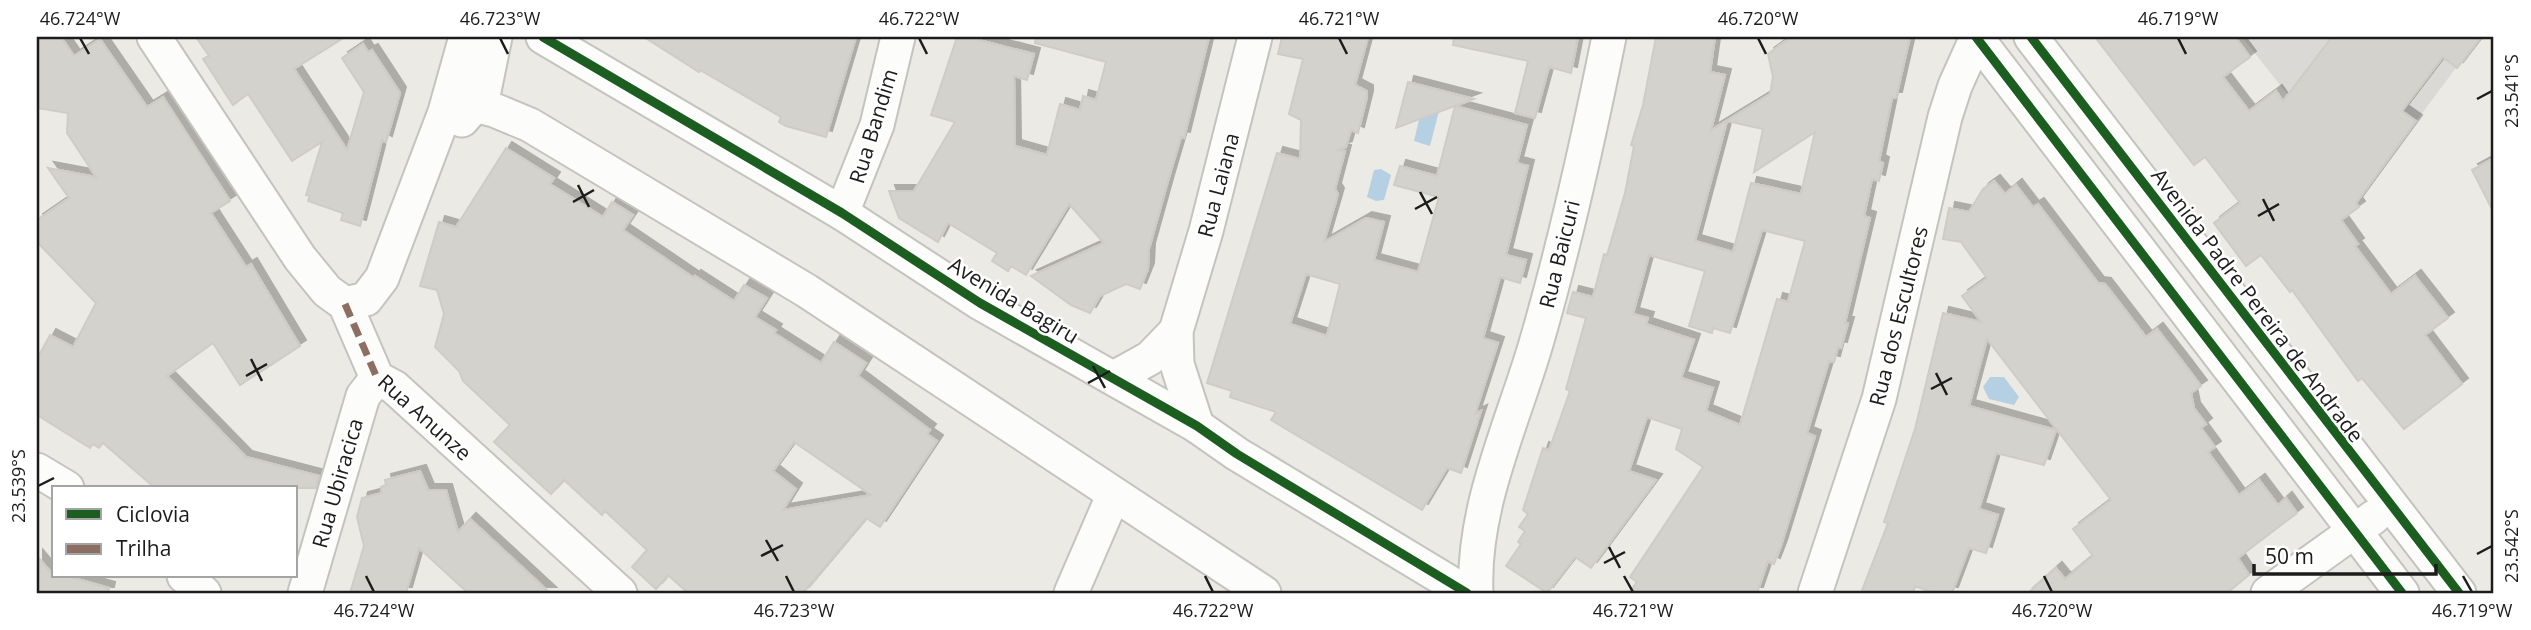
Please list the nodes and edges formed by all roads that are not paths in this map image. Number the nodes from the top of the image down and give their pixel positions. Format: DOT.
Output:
graph roads {
  1 [pos="154,37"];
  2 [pos="466,37"];
  3 [pos="495,37"];
  4 [pos="543,37"];
  5 [pos="898,37"];
  6 [pos="1255,37"];
  7 [pos="1609,37"];
  8 [pos="1977,37"];
  9 [pos="2031,37"];
  10 [pos="462,102"];
  11 [pos="842,214"];
  12 [pos="345,304"];
  13 [pos="1176,331"];
  14 [pos="377,378"];
  15 [pos="1114,378"];
  16 [pos="1197,426"];
  17 [pos="1496,467"];
  18 [pos="37,470"];
  19 [pos="64,486"];
  20 [pos="1113,496"];
  21 [pos="2389,505"];
  22 [pos="2355,530"];
  23 [pos="186,578"];
  24 [pos="1447,588"];
  25 [pos="204,593"];
  26 [pos="305,593"];
  27 [pos="620,593"];
  28 [pos="1071,593"];
  29 [pos="1264,593"];
  30 [pos="1476,593"];
  31 [pos="1815,593"];
  32 [pos="2268,593"];
  33 [pos="2402,593"];
  34 [pos="2459,593"];
  1 -- 12 [label="street, Rua Anunze"];
  2 -- 10 [label="street"];
  3 -- 10 [label="street"];
  4 -- 11 [label="street, Avenida Bagiru"];
  5 -- 11 [label="street, Rua Bandim"];
  6 -- 13 [label="street, Rua Laiana"];
  7 -- 17 [label="street, Rua Baicuri"];
  8 -- 22 [label="street"];
  8 -- 31 [label="street, Rua dos Escultores"];
  9 -- 21 [label="street, Avenida Padre Pereira de Andrade"];
  10 -- 12 [label="street"];
  10 -- 20 [label="street"];
  11 -- 15 [label="street, Avenida Bagiru"];
  12 -- 14 [label="street, Rua Anunze"];
  13 -- 15 [label="street, Rua Laiana"];
  13 -- 16 [label="street, Rua Laiana"];
  14 -- 26 [label="street, Rua Ubiracica"];
  14 -- 27 [label="street, Rua Anunze"];
  15 -- 16 [label="street, Avenida Bagiru"];
  16 -- 24 [label="street, Avenida Bagiru"];
  17 -- 24 [label="street, Rua Baicuri"];
  17 -- 30 [label="street, Rua Baicuri"];
  18 -- 19 [label="street"];
  20 -- 28 [label="street"];
  20 -- 29 [label="street"];
  21 -- 22 [label="street"];
  21 -- 34 [label="street, Avenida Padre Pereira de Andrade"];
  22 -- 32 [label="street"];
  22 -- 33 [label="street"];
  23 -- 25 [label="street"];
}
